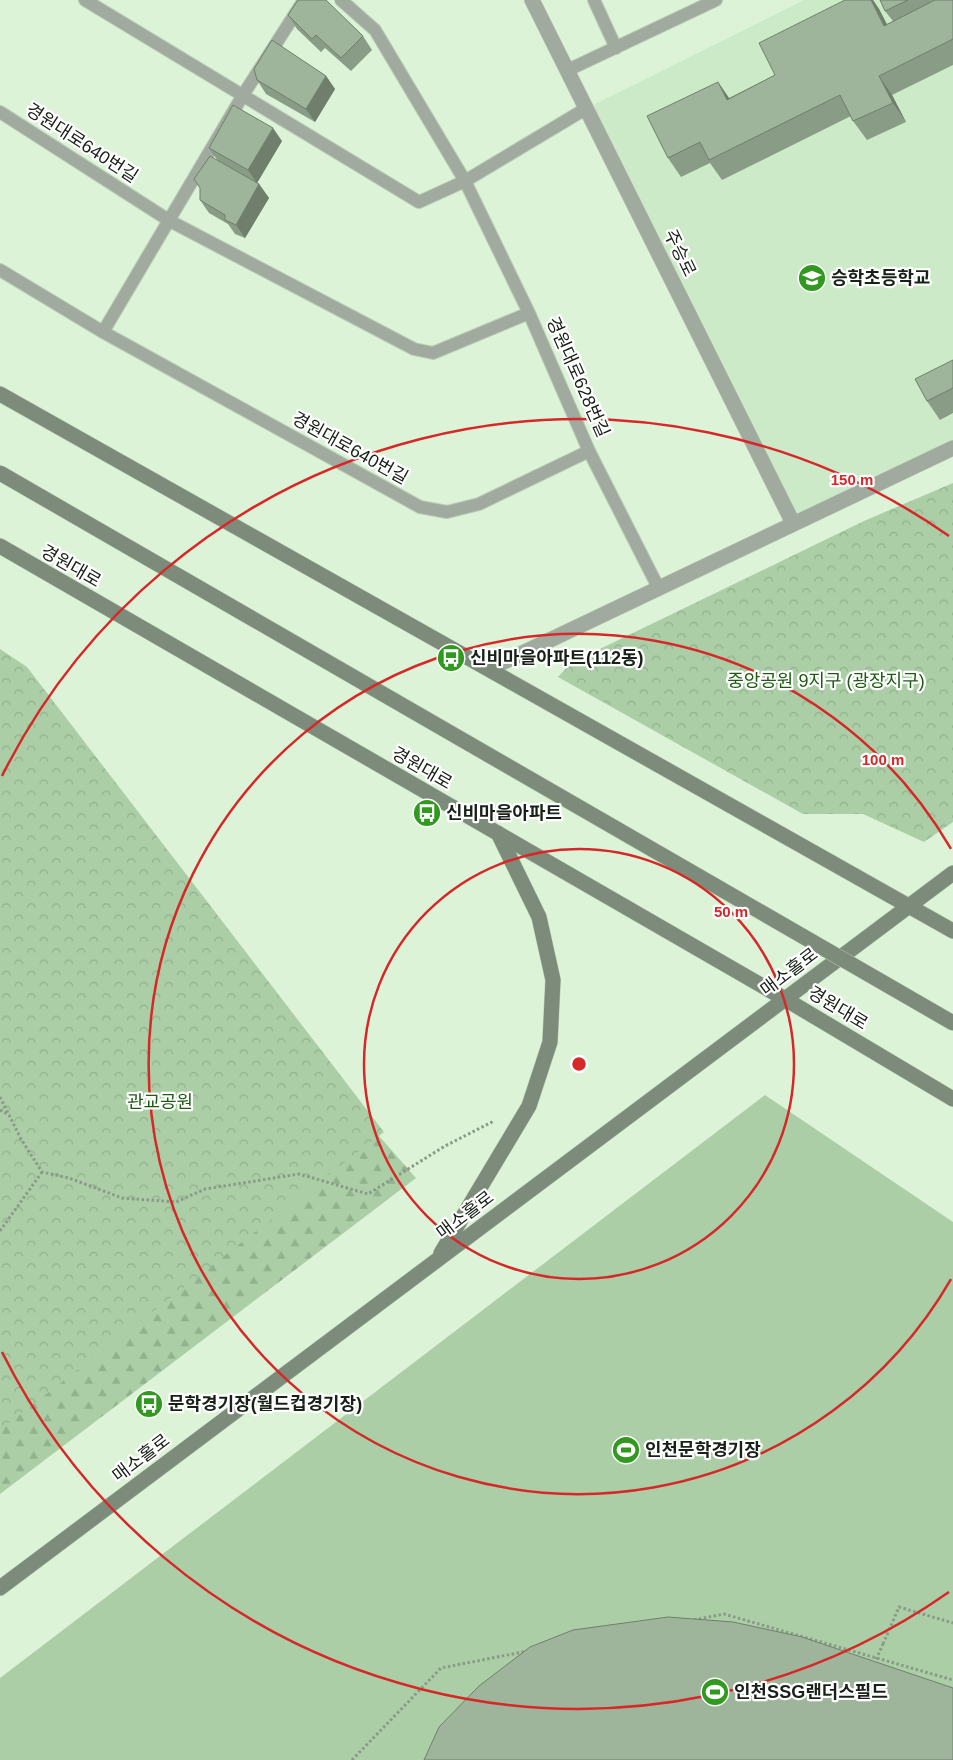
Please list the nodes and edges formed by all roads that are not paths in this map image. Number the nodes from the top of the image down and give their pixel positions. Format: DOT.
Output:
graph roads {
  1 [pos="86,0"];
  2 [pos="304,0"];
  3 [pos="341,0"];
  4 [pos="532,0"];
  5 [pos="594,0"];
  6 [pos="716,0"];
  7 [pos="616,48"];
  8 [pos="568,70"];
  9 [pos="243,95"];
  10 [pos="587,108"];
  11 [pos="0,112"];
  12 [pos="465,181"];
  13 [pos="170,221"];
  14 [pos="0,270"];
  15 [pos="529,313"];
  16 [pos="103,332"];
  17 [pos="0,394"];
  18 [pos="953,448"];
  19 [pos="589,451"];
  20 [pos="0,473"];
  21 [pos="793,522"];
  22 [pos="0,546"];
  23 [pos="658,587"];
  24 [pos="488,669"];
  25 [pos="498,833"];
  26 [pos="953,873"];
  27 [pos="910,906"];
  28 [pos="953,931"];
  29 [pos="785,999"];
  30 [pos="953,1023"];
  31 [pos="953,1099"];
  32 [pos="437,1259"];
  33 [pos="0,1588"];
  1 -- 9 [label="lane"];
  2 -- 9 [label="lane"];
  3 -- 12 [label="lane"];
  4 -- 8 [label="street, 주승로"];
  5 -- 7 [label="lane"];
  6 -- 7 [label="lane"];
  7 -- 8 [label="lane"];
  8 -- 10 [label="street, 주승로"];
  9 -- 12 [label="lane"];
  9 -- 13 [label="lane"];
  10 -- 12 [label="lane"];
  10 -- 21 [label="street, 주승로"];
  11 -- 13 [label="lane, 경원대로640번길"];
  12 -- 15 [label="lane, 경원대로628번길"];
  13 -- 15 [label="lane, 경원대로640번길"];
  13 -- 16 [label="lane"];
  14 -- 16 [label="lane, 경원대로640번길"];
  15 -- 19 [label="lane, 경원대로628번길"];
  16 -- 19 [label="lane, 경원대로640번길"];
  17 -- 24 [label="main road"];
  18 -- 21 [label="street"];
  19 -- 23 [label="lane, 경원대로628번길"];
  20 -- 30 [label="main road, bridge"];
  21 -- 23 [label="street"];
  22 -- 25 [label="main road, 경원대로"];
  23 -- 24 [label="street"];
  24 -- 27 [label="main road"];
  25 -- 29 [label="main road, 경원대로"];
  25 -- 32 [label="main road"];
  26 -- 27 [label="main road, 매소홀로"];
  27 -- 28 [label="main road"];
  27 -- 29 [label="main road, 매소홀로"];
  29 -- 31 [label="main road, 경원대로"];
  29 -- 32 [label="main road, 매소홀로"];
  32 -- 33 [label="main road, 매소홀로"];
}
